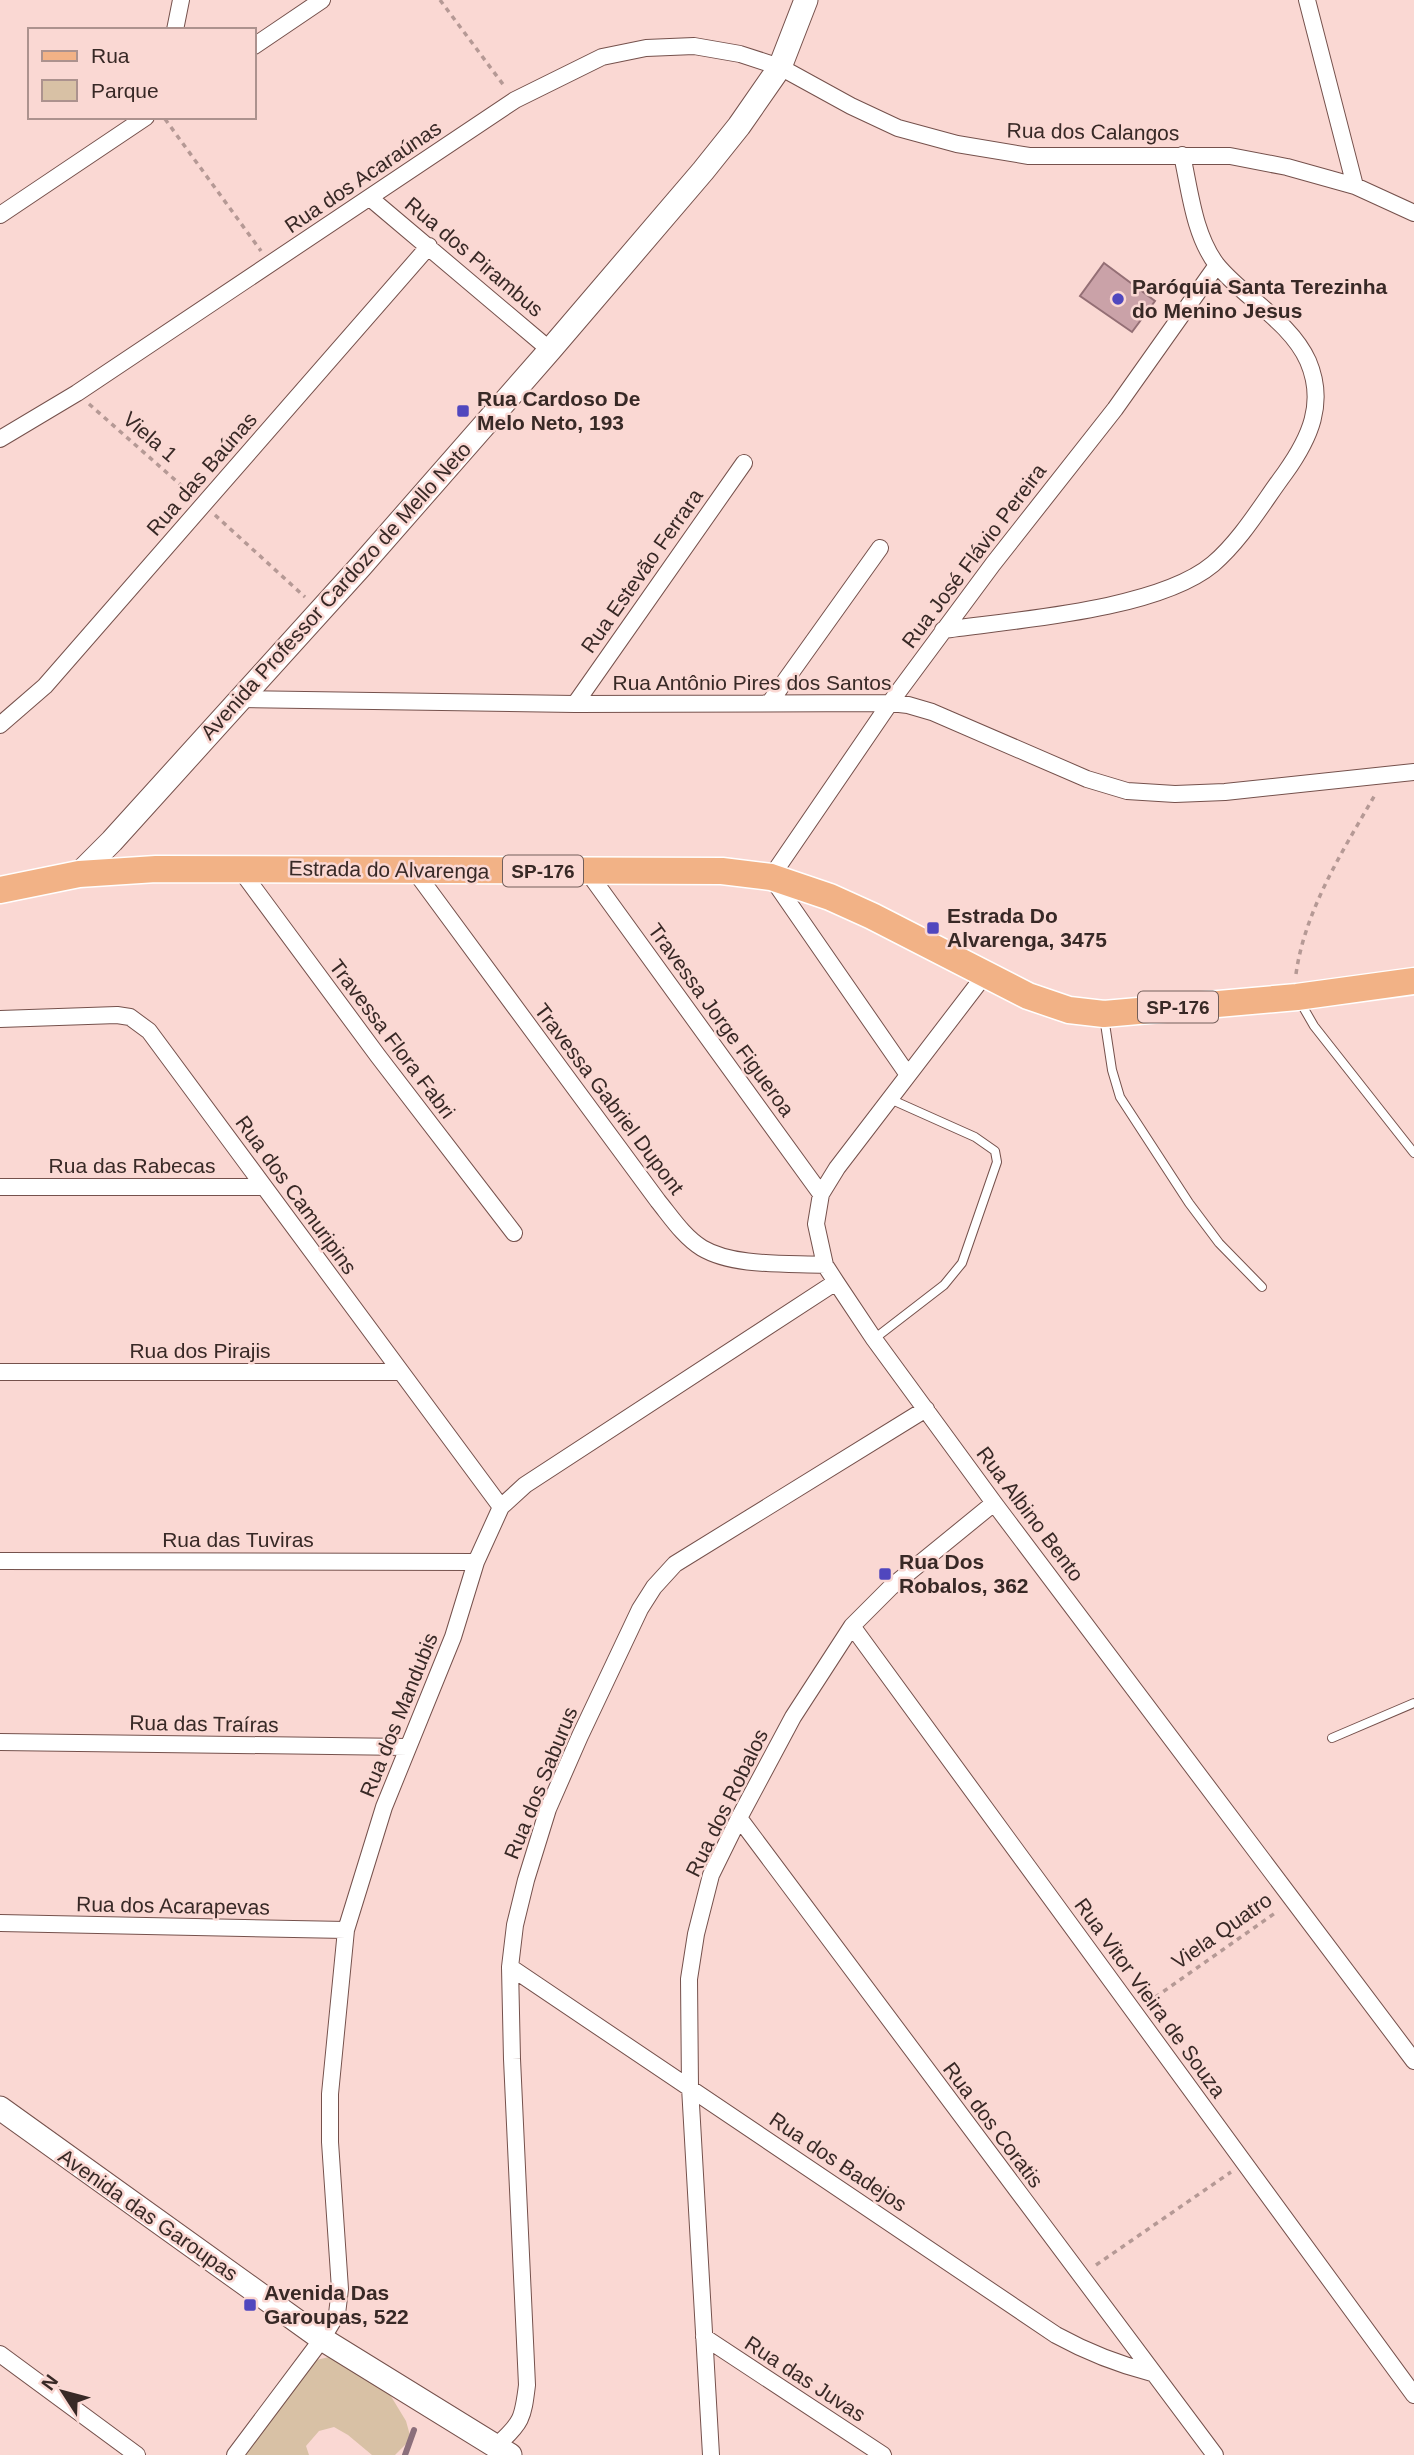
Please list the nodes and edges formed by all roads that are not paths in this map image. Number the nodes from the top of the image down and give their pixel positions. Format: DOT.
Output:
graph roads {
  1 [pos="181,0"];
  2 [pos="322,0"];
  3 [pos="806,0"];
  4 [pos="1307,0"];
  5 [pos="174,28"];
  6 [pos="256,45"];
  7 [pos="780,67"];
  8 [pos="143,119"];
  9 [pos="1182,155"];
  10 [pos="1355,186"];
  11 [pos="370,198"];
  12 [pos="1414,213"];
  13 [pos="0,215"];
  14 [pos="429,246"];
  15 [pos="1217,265"];
  16 [pos="551,350"];
  17 [pos="0,439"];
  18 [pos="744,463"];
  19 [pos="880,548"];
  20 [pos="943,630"];
  21 [pos="240,699"];
  22 [pos="770,702"];
  23 [pos="890,703"];
  24 [pos="575,704"];
  25 [pos="0,725"];
  26 [pos="1414,772"];
  27 [pos="239,868"];
  28 [pos="414,870"];
  29 [pos="587,871"];
  30 [pos="79,874"];
  31 [pos="771,877"];
  32 [pos="0,890"];
  33 [pos="984,976"];
  34 [pos="1414,981"];
  35 [pos="1379,985"];
  36 [pos="1414,989"];
  37 [pos="1297,997"];
  38 [pos="1104,1014"];
  39 [pos="0,1019"];
  40 [pos="908,1075"];
  41 [pos="890,1099"];
  42 [pos="1414,1153"];
  43 [pos="0,1187"];
  44 [pos="264,1187"];
  45 [pos="821,1194"];
  46 [pos="514,1233"];
  47 [pos="825,1265"];
  48 [pos="836,1282"];
  49 [pos="1262,1287"];
  50 [pos="874,1339"];
  51 [pos="401,1372"];
  52 [pos="0,1373"];
  53 [pos="926,1409"];
  54 [pos="994,1503"];
  55 [pos="501,1507"];
  56 [pos="0,1561"];
  57 [pos="477,1562"];
  58 [pos="852,1626"];
  59 [pos="1414,1703"];
  60 [pos="1332,1738"];
  61 [pos="0,1742"];
  62 [pos="408,1747"];
  63 [pos="739,1818"];
  64 [pos="0,1923"];
  65 [pos="346,1930"];
  66 [pos="510,1967"];
  67 [pos="1414,2061"];
  68 [pos="690,2087"];
  69 [pos="0,2108"];
  70 [pos="704,2337"];
  71 [pos="322,2339"];
  72 [pos="0,2354"];
  73 [pos="1152,2373"];
  74 [pos="1414,2395"];
  75 [pos="503,2451"];
  76 [pos="138,2455"];
  77 [pos="235,2455"];
  78 [pos="711,2455"];
  79 [pos="883,2455"];
  80 [pos="1215,2455"];
  1 -- 5 [label="street"];
  2 -- 6 [label="street"];
  3 -- 7 [label="main road, Avenida Professor Cardozo de Mello Neto"];
  4 -- 10 [label="street"];
  7 -- 9 [label="street, Rua dos Calangos"];
  7 -- 11 [label="street, Rua dos Acaraúnas"];
  7 -- 16 [label="main road, Avenida Professor Cardozo de Mello Neto"];
  8 -- 13 [label="street"];
  9 -- 10 [label="street, Rua dos Calangos"];
  9 -- 15 [label="street"];
  10 -- 12 [label="street, Rua dos Calangos"];
  11 -- 14 [label="street, Rua dos Pirambus"];
  11 -- 17 [label="street, Rua dos Acaraúnas"];
  14 -- 16 [label="street, Rua dos Pirambus"];
  14 -- 25 [label="street, Rua das Baúnas"];
  15 -- 20 [label="street, Rua José Flávio Pereira"];
  15 -- 20 [label="street"];
  16 -- 21 [label="main road, Avenida Professor Cardozo de Mello Neto"];
  18 -- 24 [label="street, Rua Estevão Ferrara"];
  19 -- 22 [label="street"];
  20 -- 23 [label="street, Rua José Flávio Pereira"];
  21 -- 24 [label="street, Rua Antônio Pires dos Santos"];
  21 -- 30 [label="main road, Avenida Professor Cardozo de Mello Neto"];
  22 -- 23 [label="street, Rua Antônio Pires dos Santos"];
  22 -- 24 [label="street, Rua Antônio Pires dos Santos"];
  23 -- 26 [label="street, Rua Antônio Pires dos Santos"];
  23 -- 31 [label="street, Rua José Flávio Pereira"];
  27 -- 28 [label="main road, Estrada do Alvarenga / SP-176"];
  27 -- 30 [label="main road, Estrada do Alvarenga / SP-176"];
  27 -- 46 [label="street, Travessa Flora Fabri"];
  28 -- 29 [label="main road, Estrada do Alvarenga / SP-176"];
  28 -- 47 [label="street, Travessa Gabriel Dupont"];
  29 -- 31 [label="main road, Estrada do Alvarenga / SP-176"];
  29 -- 45 [label="street, Travessa Jorge Figueroa"];
  30 -- 32 [label="main road, Estrada do Alvarenga / SP-176"];
  31 -- 33 [label="main road, Estrada do Alvarenga / SP-176"];
  31 -- 40 [label="street"];
  33 -- 38 [label="main road, Estrada do Alvarenga / SP-176"];
  33 -- 40 [label="street, Rua Albino Bento"];
  34 -- 35 [label="main road, Estrada do Alvarenga / SP-176"];
  35 -- 36 [label="main road, Estrada do Alvarenga / SP-176"];
  35 -- 37 [label="main road, Estrada do Alvarenga / SP-176"];
  37 -- 38 [label="main road, Estrada do Alvarenga / SP-176"];
  37 -- 42 [label="lane"];
  38 -- 49 [label="lane"];
  39 -- 44 [label="street, Rua dos Camuripins"];
  40 -- 41 [label="street, Rua Albino Bento"];
  41 -- 45 [label="street, Rua Albino Bento"];
  41 -- 50 [label="lane"];
  43 -- 44 [label="street, Rua das Rabecas"];
  44 -- 51 [label="street, Rua dos Camuripins"];
  45 -- 47 [label="street, Rua Albino Bento"];
  47 -- 48 [label="street, Rua Albino Bento"];
  48 -- 50 [label="street, Rua Albino Bento"];
  48 -- 55 [label="street, Rua dos Mandubis"];
  50 -- 53 [label="street, Rua Albino Bento"];
  51 -- 52 [label="street, Rua dos Pirajis"];
  51 -- 55 [label="street, Rua dos Camuripins"];
  53 -- 54 [label="street, Rua Albino Bento"];
  53 -- 66 [label="street, Rua dos Saburus"];
  54 -- 58 [label="street, Rua dos Robalos"];
  54 -- 67 [label="street, Rua Albino Bento"];
  55 -- 57 [label="street, Rua dos Mandubis"];
  56 -- 57 [label="street, Rua das Tuviras"];
  57 -- 62 [label="street, Rua dos Mandubis"];
  58 -- 63 [label="street, Rua dos Robalos"];
  58 -- 74 [label="street, Rua Vitor Vieira de Souza"];
  59 -- 60 [label="lane"];
  61 -- 62 [label="street, Rua das Traíras"];
  62 -- 65 [label="street, Rua dos Mandubis"];
  63 -- 68 [label="street, Rua dos Robalos"];
  63 -- 73 [label="street, Rua dos Coratis"];
  64 -- 65 [label="street, Rua dos Acarapevas"];
  65 -- 71 [label="street, Rua dos Mandubis"];
  66 -- 68 [label="street, Rua dos Badejos"];
  66 -- 75 [label="street, Rua dos Saburus"];
  68 -- 70 [label="street, Rua dos Robalos"];
  68 -- 73 [label="street, Rua dos Badejos"];
  69 -- 71 [label="main road, Avenida das Garoupas"];
  70 -- 78 [label="street, Rua dos Robalos"];
  70 -- 79 [label="street, Rua das Juvas"];
  71 -- 75 [label="main road, Avenida das Garoupas"];
  71 -- 77 [label="street, Rua dos Mandubis"];
  72 -- 76 [label="street"];
  73 -- 80 [label="street, Rua dos Coratis"];
}
